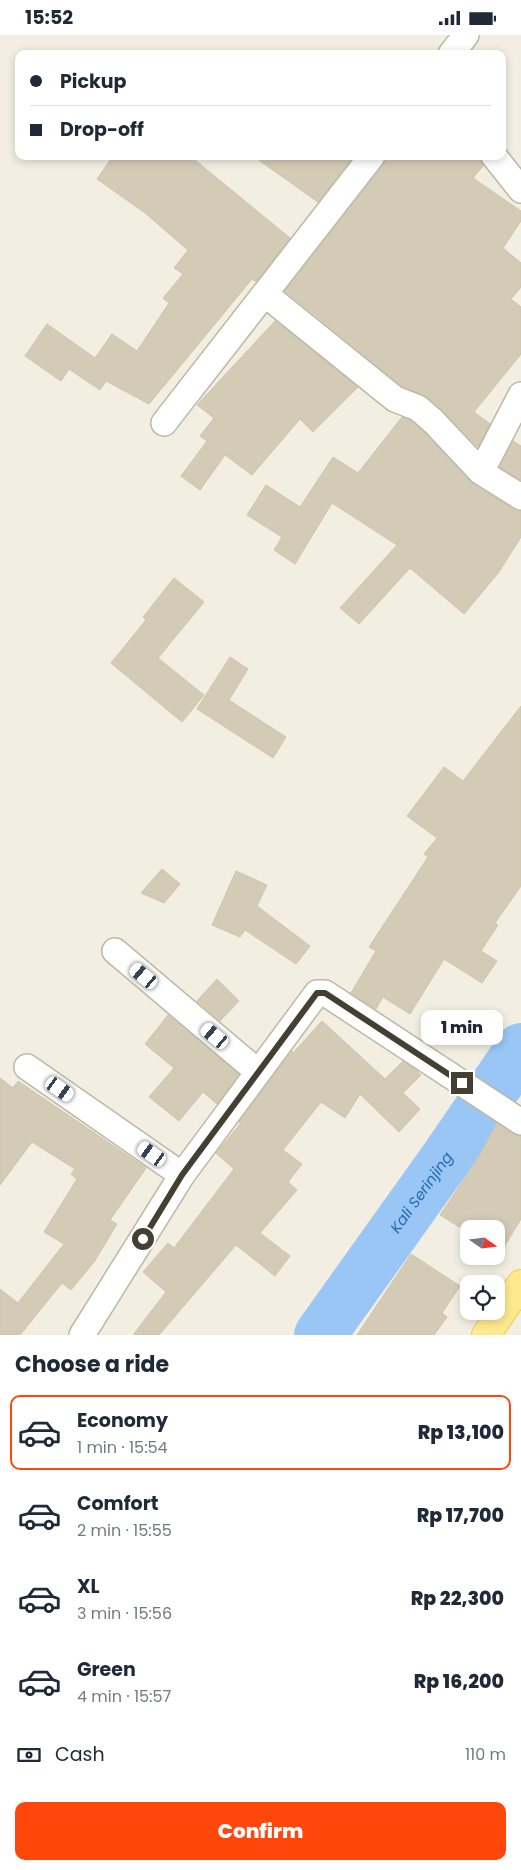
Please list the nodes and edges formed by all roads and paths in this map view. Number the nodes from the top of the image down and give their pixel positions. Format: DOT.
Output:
graph roads {
  1 [pos="466,35"];
  2 [pos="454,50"];
  3 [pos="369,160"];
  4 [pos="497,160"];
  5 [pos="521,190"];
  6 [pos="265,294"];
  7 [pos="521,395"];
  8 [pos="164,423"];
  9 [pos="481,472"];
  10 [pos="521,497"];
  11 [pos="115,951"];
  12 [pos="28,1067"];
  13 [pos="258,1072"];
  14 [pos="513,1117"];
  15 [pos="182,1175"];
  16 [pos="521,1284"];
  17 [pos="82,1335"];
  18 [pos="486,1335"];
  1 -- 2 [label="street"];
  3 -- 6 [label="street"];
  4 -- 5 [label="street"];
  6 -- 8 [label="street"];
  6 -- 9 [label="street"];
  7 -- 9 [label="street"];
  9 -- 10 [label="street"];
  11 -- 13 [label="street"];
  12 -- 15 [label="street"];
  13 -- 14 [label="street"];
  13 -- 15 [label="street"];
  15 -- 17 [label="street"];
  16 -- 18 [label="main road"];
}
